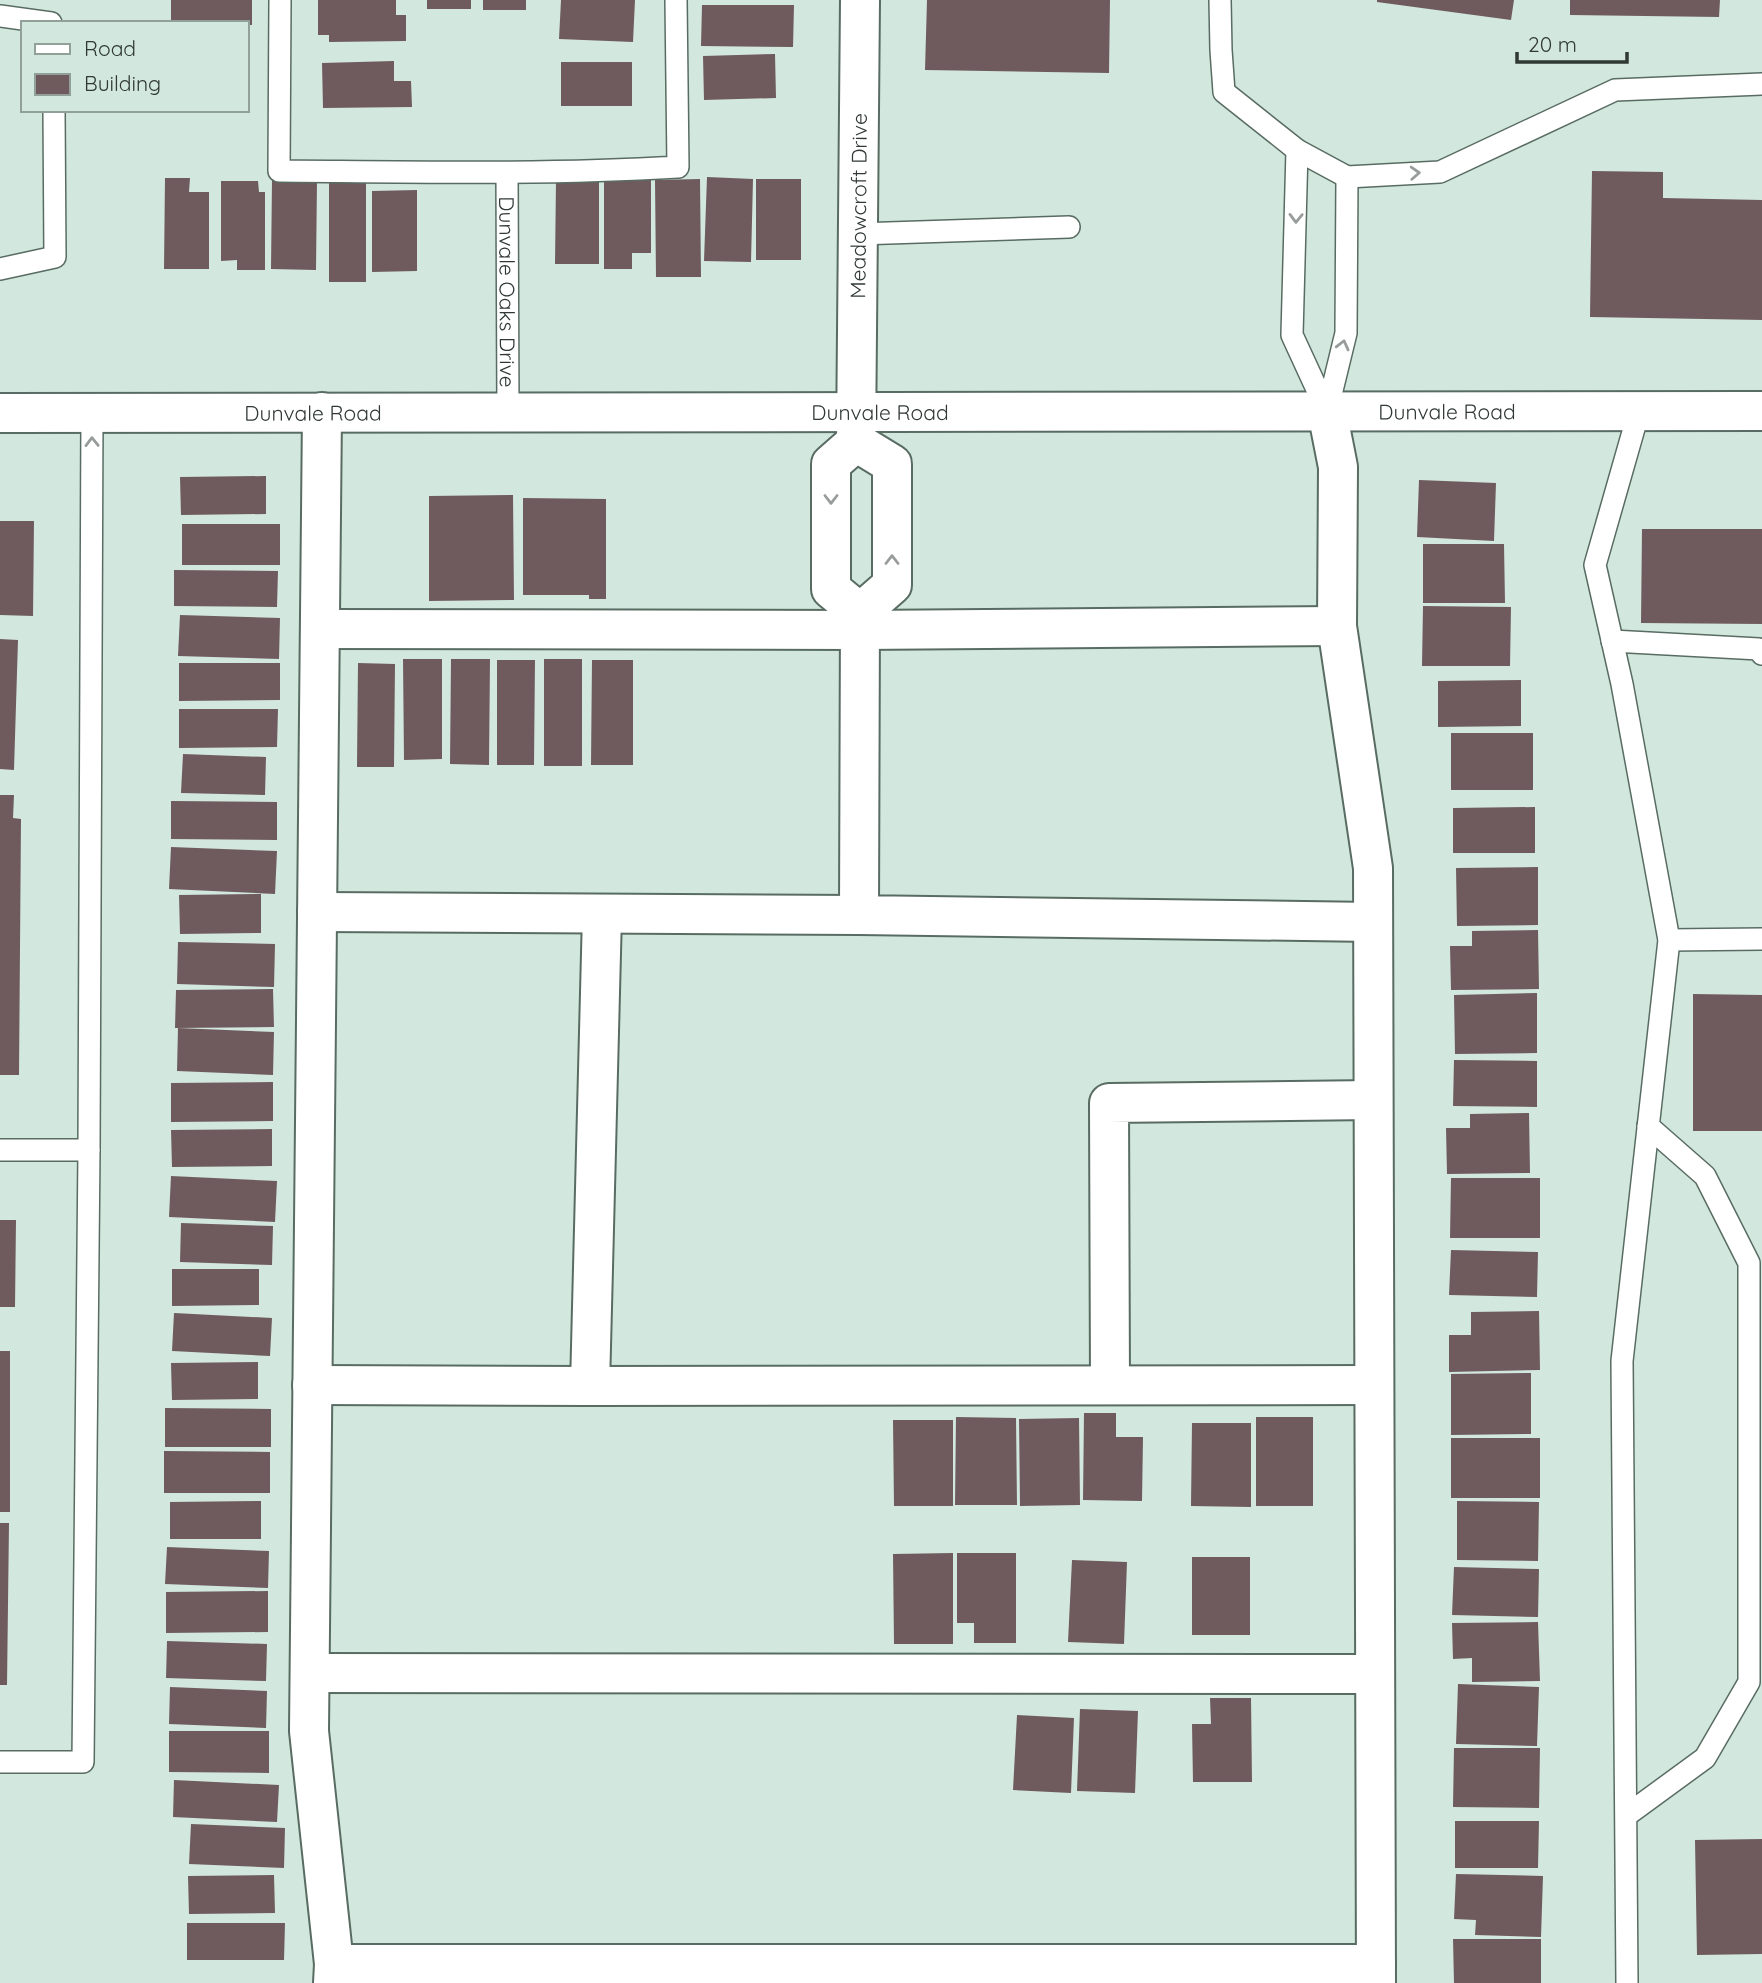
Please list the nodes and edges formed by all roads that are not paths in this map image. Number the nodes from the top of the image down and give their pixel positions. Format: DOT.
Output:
graph roads {
  1 [pos="280,0"];
  2 [pos="676,0"];
  3 [pos="860,0"];
  4 [pos="1220,0"];
  5 [pos="0,16"];
  6 [pos="36,21"];
  7 [pos="1762,84"];
  8 [pos="54,112"];
  9 [pos="1297,150"];
  10 [pos="507,173"];
  11 [pos="1347,177"];
  12 [pos="1069,227"];
  13 [pos="858,234"];
  14 [pos="0,269"];
  15 [pos="1326,411"];
  16 [pos="1639,411"];
  17 [pos="1762,411"];
  18 [pos="0,412"];
  19 [pos="92,412"];
  20 [pos="322,412"];
  21 [pos="508,412"];
  22 [pos="857,427"];
  23 [pos="860,622"];
  24 [pos="1337,626"];
  25 [pos="320,629"];
  26 [pos="1612,641"];
  27 [pos="1762,654"];
  28 [pos="317,912"];
  29 [pos="602,914"];
  30 [pos="859,915"];
  31 [pos="1373,922"];
  32 [pos="1762,939"];
  33 [pos="1669,940"];
  34 [pos="1373,1100"];
  35 [pos="1648,1126"];
  36 [pos="0,1150"];
  37 [pos="89,1150"];
  38 [pos="313,1385"];
  39 [pos="1110,1385"];
  40 [pos="1374,1385"];
  41 [pos="590,1386"];
  42 [pos="310,1673"];
  43 [pos="1375,1674"];
  44 [pos="0,1762"];
  45 [pos="1627,1815"];
  46 [pos="334,1973"];
  47 [pos="1376,1973"];
  48 [pos="1627,1983"];
  1 -- 10 [label="lane"];
  2 -- 10 [label="lane"];
  3 -- 13 [label="street, Meadowcroft Drive"];
  4 -- 9 [label="lane"];
  5 -- 6 [label="lane"];
  11 -- 7 [label="lane, one-way"];
  8 -- 14 [label="lane"];
  9 -- 11 [label="lane"];
  9 -- 15 [label="lane, one-way"];
  10 -- 21 [label="lane, Dunvale Oaks Drive"];
  15 -- 11 [label="lane, one-way"];
  12 -- 13 [label="lane"];
  13 -- 22 [label="street, Meadowcroft Drive"];
  15 -- 16 [label="street, Dunvale Road"];
  15 -- 22 [label="street, Dunvale Road"];
  15 -- 24 [label="street"];
  16 -- 17 [label="street, Dunvale Road"];
  16 -- 26 [label="lane"];
  18 -- 19 [label="street, Dunvale Road"];
  19 -- 20 [label="street, Dunvale Road"];
  37 -- 19 [label="lane, one-way"];
  20 -- 21 [label="street, Dunvale Road"];
  20 -- 25 [label="street"];
  21 -- 22 [label="street, Dunvale Road"];
  22 -- 23 [label="street, one-way"];
  23 -- 22 [label="street, one-way"];
  23 -- 24 [label="street"];
  23 -- 25 [label="street"];
  23 -- 30 [label="street"];
  24 -- 31 [label="street"];
  25 -- 28 [label="street"];
  26 -- 27 [label="lane"];
  26 -- 33 [label="lane"];
  28 -- 29 [label="street"];
  28 -- 38 [label="street"];
  29 -- 30 [label="street"];
  29 -- 41 [label="street"];
  30 -- 31 [label="street"];
  31 -- 34 [label="street"];
  32 -- 33 [label="lane"];
  33 -- 35 [label="lane"];
  34 -- 39 [label="street"];
  34 -- 40 [label="street"];
  35 -- 45 [label="lane"];
  35 -- 45 [label="lane"];
  36 -- 37 [label="lane"];
  37 -- 44 [label="lane"];
  38 -- 41 [label="street"];
  38 -- 42 [label="street"];
  39 -- 40 [label="street"];
  39 -- 41 [label="street"];
  40 -- 43 [label="street"];
  42 -- 43 [label="street"];
  42 -- 46 [label="street"];
  43 -- 47 [label="street"];
  45 -- 48 [label="lane"];
  46 -- 47 [label="street"];
}
